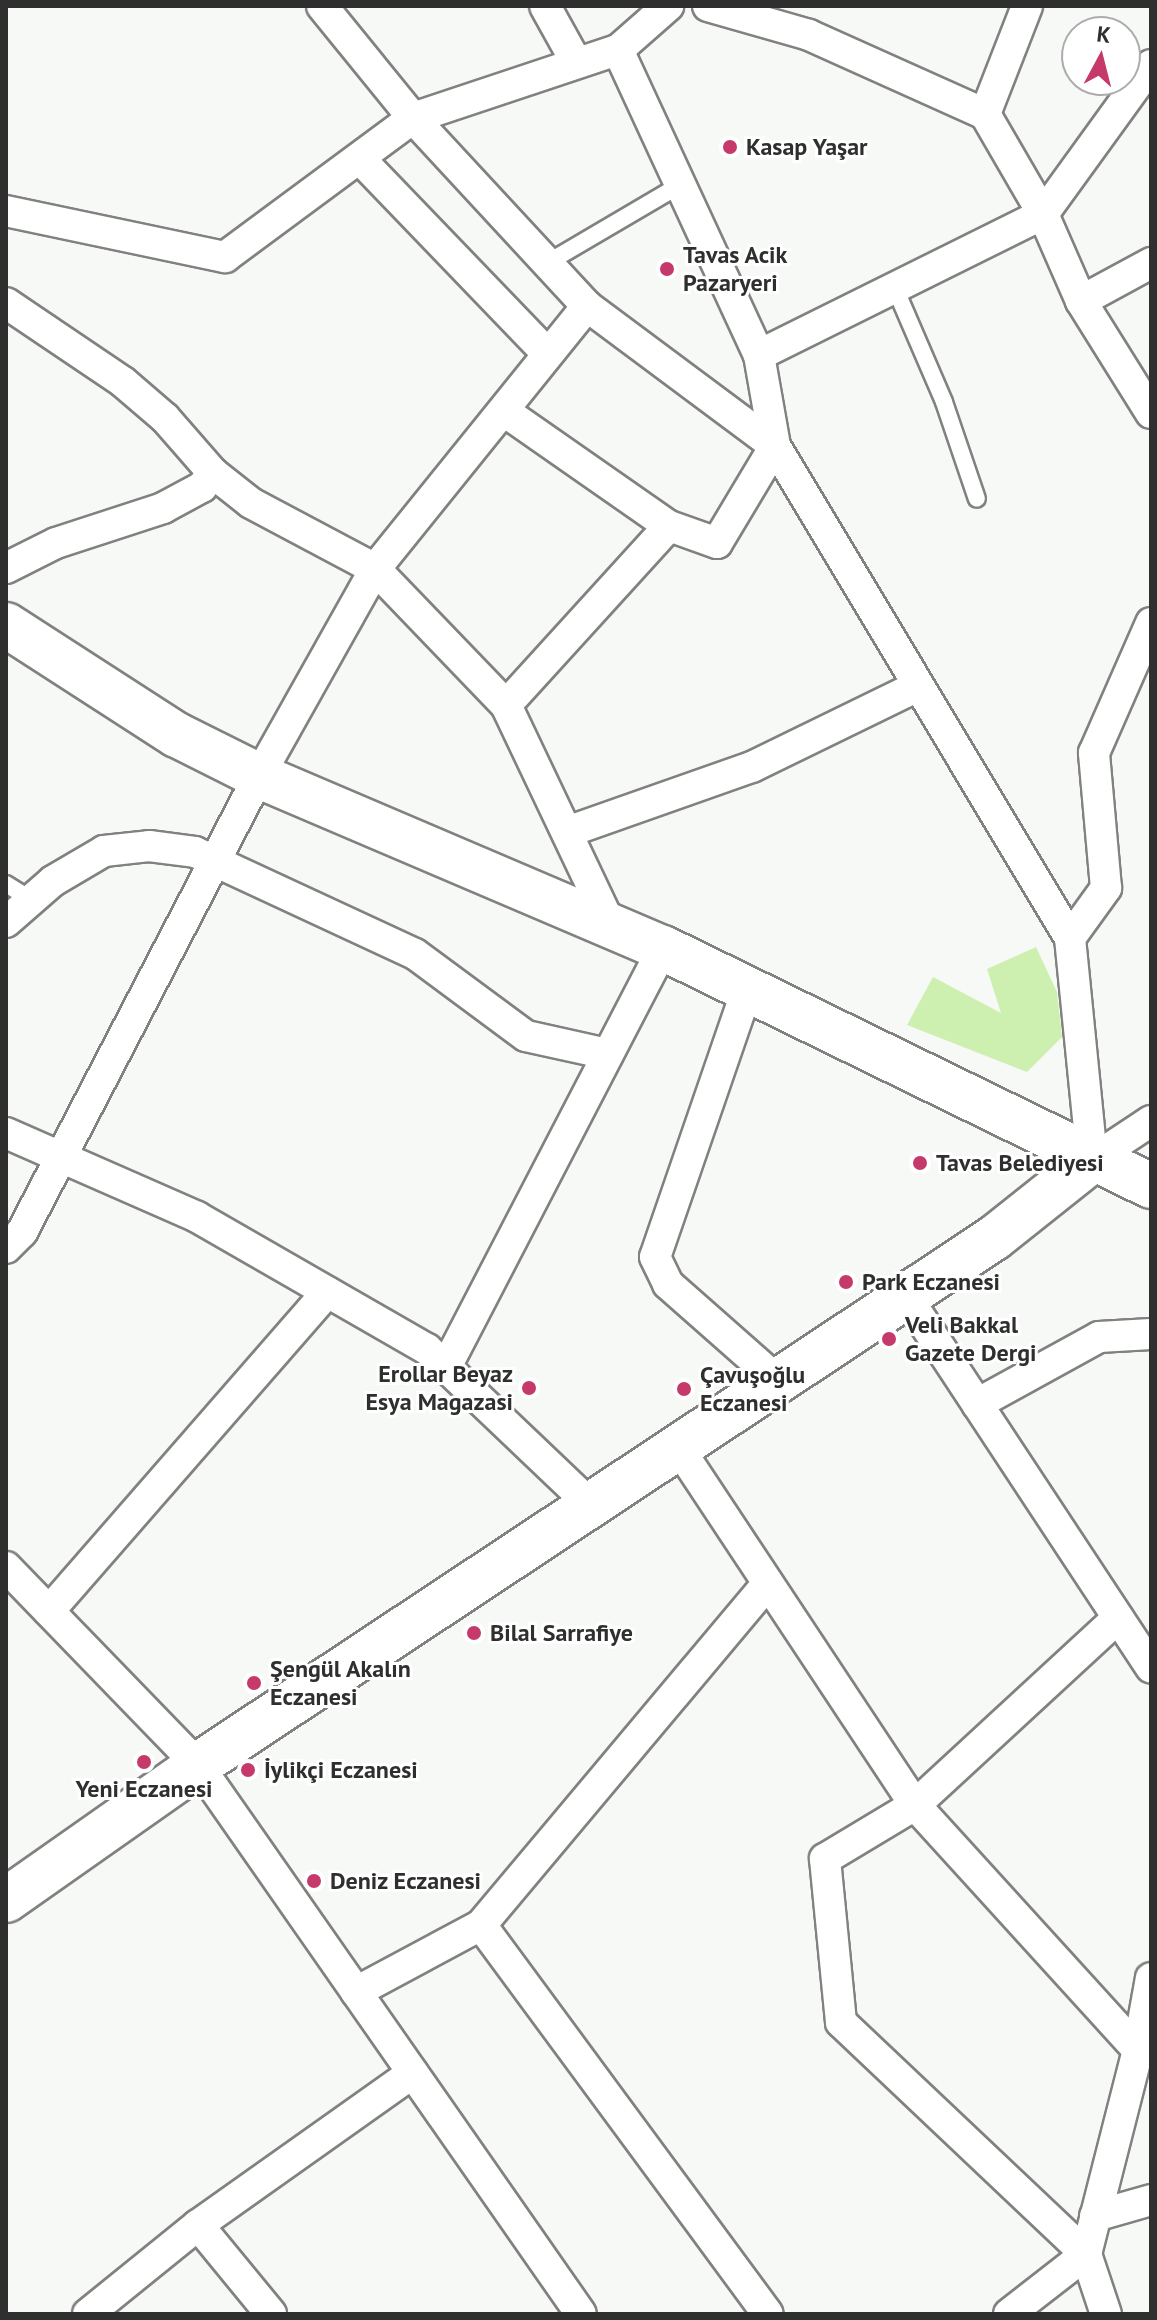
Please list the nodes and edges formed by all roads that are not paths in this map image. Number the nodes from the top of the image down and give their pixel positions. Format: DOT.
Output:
graph roads {
  1 [pos="322,6"];
  2 [pos="545,6"];
  3 [pos="668,6"];
  4 [pos="708,6"];
  5 [pos="1027,6"];
  6 [pos="618,50"];
  7 [pos="576,62"];
  8 [pos="1151,65"];
  9 [pos="985,114"];
  10 [pos="413,118"];
  11 [pos="360,159"];
  12 [pos="680,185"];
  13 [pos="6,211"];
  14 [pos="1043,214"];
  15 [pos="547,263"];
  16 [pos="1151,263"];
  17 [pos="895,288"];
  18 [pos="1081,301"];
  19 [pos="7,306"];
  20 [pos="587,306"];
  21 [pos="546,352"];
  22 [pos="759,355"];
  23 [pos="504,411"];
  24 [pos="1151,413"];
  25 [pos="775,446"];
  26 [pos="213,473"];
  27 [pos="977,499"];
  28 [pos="669,526"];
  29 [pos="6,568"];
  30 [pos="375,569"];
  31 [pos="1151,623"];
  32 [pos="6,625"];
  33 [pos="918,686"];
  34 [pos="506,705"];
  35 [pos="259,776"];
  36 [pos="567,832"];
  37 [pos="217,858"];
  38 [pos="18,892"];
  39 [pos="6,922"];
  40 [pos="611,926"];
  41 [pos="1070,938"];
  42 [pos="663,948"];
  43 [pos="747,990"];
  44 [pos="608,1054"];
  45 [pos="1151,1121"];
  46 [pos="6,1133"];
  47 [pos="62,1157"];
  48 [pos="1092,1160"];
  49 [pos="1151,1186"];
  50 [pos="6,1248"];
  51 [pos="327,1292"];
  52 [pos="906,1296"];
  53 [pos="1151,1334"];
  54 [pos="446,1367"];
  55 [pos="778,1381"];
  56 [pos="977,1404"];
  57 [pos="678,1447"];
  58 [pos="591,1505"];
  59 [pos="6,1567"];
  60 [pos="768,1583"];
  61 [pos="49,1611"];
  62 [pos="1118,1618"];
  63 [pos="1151,1668"];
  64 [pos="198,1765"];
  65 [pos="915,1805"];
  66 [pos="6,1900"];
  67 [pos="481,1925"];
  68 [pos="1151,1978"];
  69 [pos="356,1992"];
  70 [pos="1138,2050"];
  71 [pos="413,2073"];
  72 [pos="1151,2200"];
  73 [pos="1095,2216"];
  74 [pos="198,2225"];
  75 [pos="1086,2254"];
  76 [pos="88,2314"];
  77 [pos="271,2314"];
  78 [pos="581,2314"];
  79 [pos="768,2314"];
  80 [pos="1009,2314"];
  81 [pos="1106,2314"];
  1 -- 10 [label="street"];
  2 -- 7 [label="street"];
  3 -- 6 [label="street"];
  4 -- 9 [label="street"];
  5 -- 9 [label="street"];
  6 -- 7 [label="street"];
  6 -- 12 [label="street"];
  7 -- 10 [label="street"];
  8 -- 14 [label="street"];
  9 -- 14 [label="street"];
  10 -- 11 [label="street"];
  10 -- 15 [label="street"];
  11 -- 13 [label="street"];
  11 -- 21 [label="street"];
  12 -- 15 [label="lane"];
  12 -- 22 [label="street"];
  14 -- 17 [label="street"];
  14 -- 18 [label="street"];
  15 -- 20 [label="street"];
  16 -- 18 [label="street"];
  17 -- 22 [label="street"];
  17 -- 27 [label="lane"];
  18 -- 24 [label="street"];
  19 -- 26 [label="street"];
  20 -- 21 [label="street"];
  20 -- 25 [label="street"];
  21 -- 23 [label="street"];
  22 -- 25 [label="street"];
  23 -- 28 [label="street"];
  23 -- 30 [label="street"];
  25 -- 28 [label="street"];
  25 -- 33 [label="street"];
  26 -- 29 [label="street"];
  26 -- 30 [label="street"];
  28 -- 34 [label="street"];
  30 -- 34 [label="street"];
  30 -- 35 [label="street"];
  31 -- 41 [label="street"];
  32 -- 35 [label="street"];
  33 -- 36 [label="street"];
  33 -- 41 [label="street"];
  34 -- 36 [label="street"];
  35 -- 37 [label="street"];
  35 -- 40 [label="street"];
  36 -- 40 [label="street"];
  37 -- 38 [label="street"];
  37 -- 44 [label="street"];
  37 -- 47 [label="street"];
  38 -- 39 [label="street"];
  40 -- 42 [label="street"];
  41 -- 48 [label="street"];
  42 -- 43 [label="street"];
  42 -- 44 [label="street"];
  43 -- 48 [label="street"];
  43 -- 55 [label="street"];
  44 -- 54 [label="street"];
  45 -- 48 [label="street"];
  46 -- 47 [label="street"];
  47 -- 50 [label="street"];
  47 -- 51 [label="street"];
  48 -- 49 [label="street"];
  48 -- 52 [label="street"];
  51 -- 54 [label="street"];
  51 -- 61 [label="street"];
  52 -- 55 [label="street"];
  52 -- 56 [label="street"];
  53 -- 56 [label="street"];
  54 -- 58 [label="street"];
  55 -- 57 [label="street"];
  56 -- 62 [label="street"];
  57 -- 58 [label="street"];
  57 -- 60 [label="street"];
  58 -- 64 [label="street"];
  59 -- 61 [label="street"];
  60 -- 65 [label="street"];
  60 -- 67 [label="street"];
  61 -- 64 [label="street"];
  62 -- 63 [label="street"];
  62 -- 65 [label="street"];
  64 -- 66 [label="street"];
  64 -- 69 [label="street"];
  65 -- 70 [label="street"];
  65 -- 75 [label="street"];
  67 -- 69 [label="street"];
  67 -- 79 [label="street"];
  68 -- 70 [label="street"];
  69 -- 71 [label="street"];
  70 -- 73 [label="street"];
  71 -- 74 [label="street"];
  71 -- 78 [label="street"];
  72 -- 73 [label="street"];
  73 -- 75 [label="street"];
  74 -- 76 [label="street"];
  74 -- 77 [label="street"];
  75 -- 80 [label="street"];
  75 -- 81 [label="street"];
}
